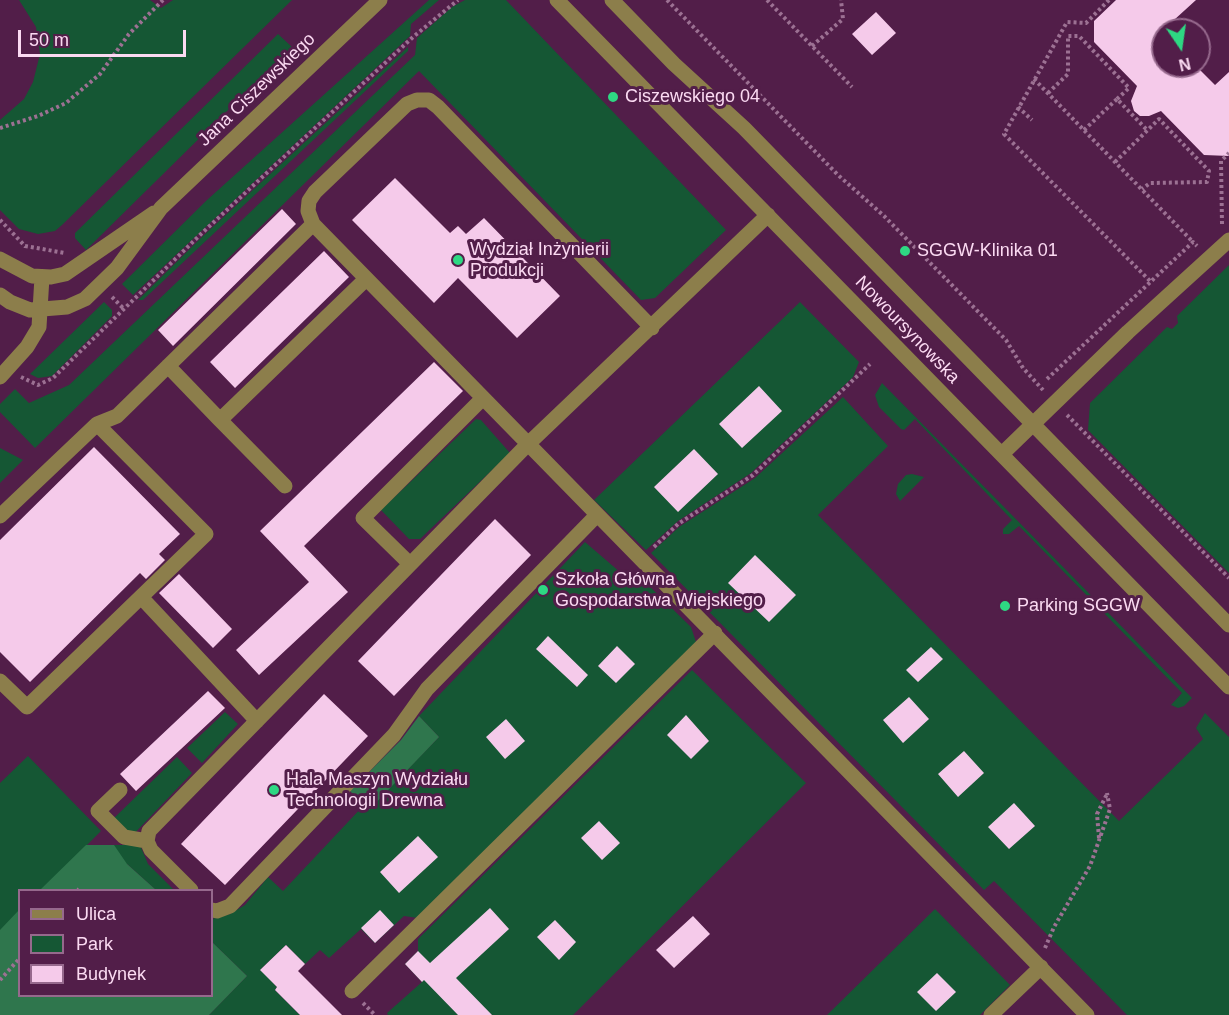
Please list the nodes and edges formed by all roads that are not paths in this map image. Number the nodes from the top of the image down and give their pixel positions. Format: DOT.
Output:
graph roads {
  1 [pos="380,0"];
  2 [pos="557,0"];
  3 [pos="612,0"];
  4 [pos="161,208"];
  5 [pos="768,216"];
  6 [pos="313,224"];
  7 [pos="1229,240"];
  8 [pos="0,259"];
  9 [pos="42,277"];
  10 [pos="366,279"];
  11 [pos="0,295"];
  12 [pos="42,310"];
  13 [pos="652,328"];
  14 [pos="168,366"];
  15 [pos="0,377"];
  16 [pos="483,398"];
  17 [pos="220,420"];
  18 [pos="97,424"];
  19 [pos="1033,424"];
  20 [pos="528,445"];
  21 [pos="1002,454"];
  22 [pos="285,486"];
  23 [pos="597,515"];
  24 [pos="0,516"];
  25 [pos="410,564"];
  26 [pos="141,597"];
  27 [pos="1229,625"];
  28 [pos="715,633"];
  29 [pos="0,681"];
  30 [pos="1229,687"];
  31 [pos="257,721"];
  32 [pos="120,790"];
  33 [pos="147,841"];
  34 [pos="189,889"];
  35 [pos="213,910"];
  36 [pos="1041,967"];
  37 [pos="352,991"];
  38 [pos="992,1015"];
  39 [pos="1087,1015"];
  1 -- 4 [label="street, Jana Ciszewskiego"];
  2 -- 5 [label="street, Nowoursynowska"];
  3 -- 19 [label="street, Nowoursynowska"];
  4 -- 9 [label="street, Jana Ciszewskiego"];
  4 -- 12 [label="street, Jana Ciszewskiego"];
  5 -- 13 [label="street"];
  5 -- 21 [label="street, Nowoursynowska"];
  6 -- 10 [label="street"];
  6 -- 13 [label="street"];
  6 -- 14 [label="street"];
  7 -- 19 [label="street"];
  8 -- 9 [label="street"];
  9 -- 12 [label="street"];
  10 -- 16 [label="street"];
  10 -- 17 [label="street"];
  11 -- 12 [label="street"];
  12 -- 15 [label="street"];
  13 -- 20 [label="street"];
  14 -- 17 [label="street"];
  14 -- 18 [label="street"];
  16 -- 20 [label="street"];
  16 -- 25 [label="street"];
  17 -- 22 [label="street"];
  18 -- 24 [label="street"];
  18 -- 26 [label="street"];
  19 -- 21 [label="street"];
  19 -- 27 [label="street, Nowoursynowska"];
  20 -- 23 [label="street"];
  20 -- 25 [label="street"];
  21 -- 30 [label="street, Nowoursynowska"];
  23 -- 28 [label="street"];
  23 -- 35 [label="street"];
  25 -- 31 [label="street"];
  26 -- 29 [label="street"];
  26 -- 31 [label="street"];
  28 -- 36 [label="street"];
  28 -- 37 [label="street"];
  31 -- 33 [label="street"];
  32 -- 33 [label="street"];
  33 -- 34 [label="street"];
  36 -- 38 [label="street"];
  36 -- 39 [label="street"];
}
